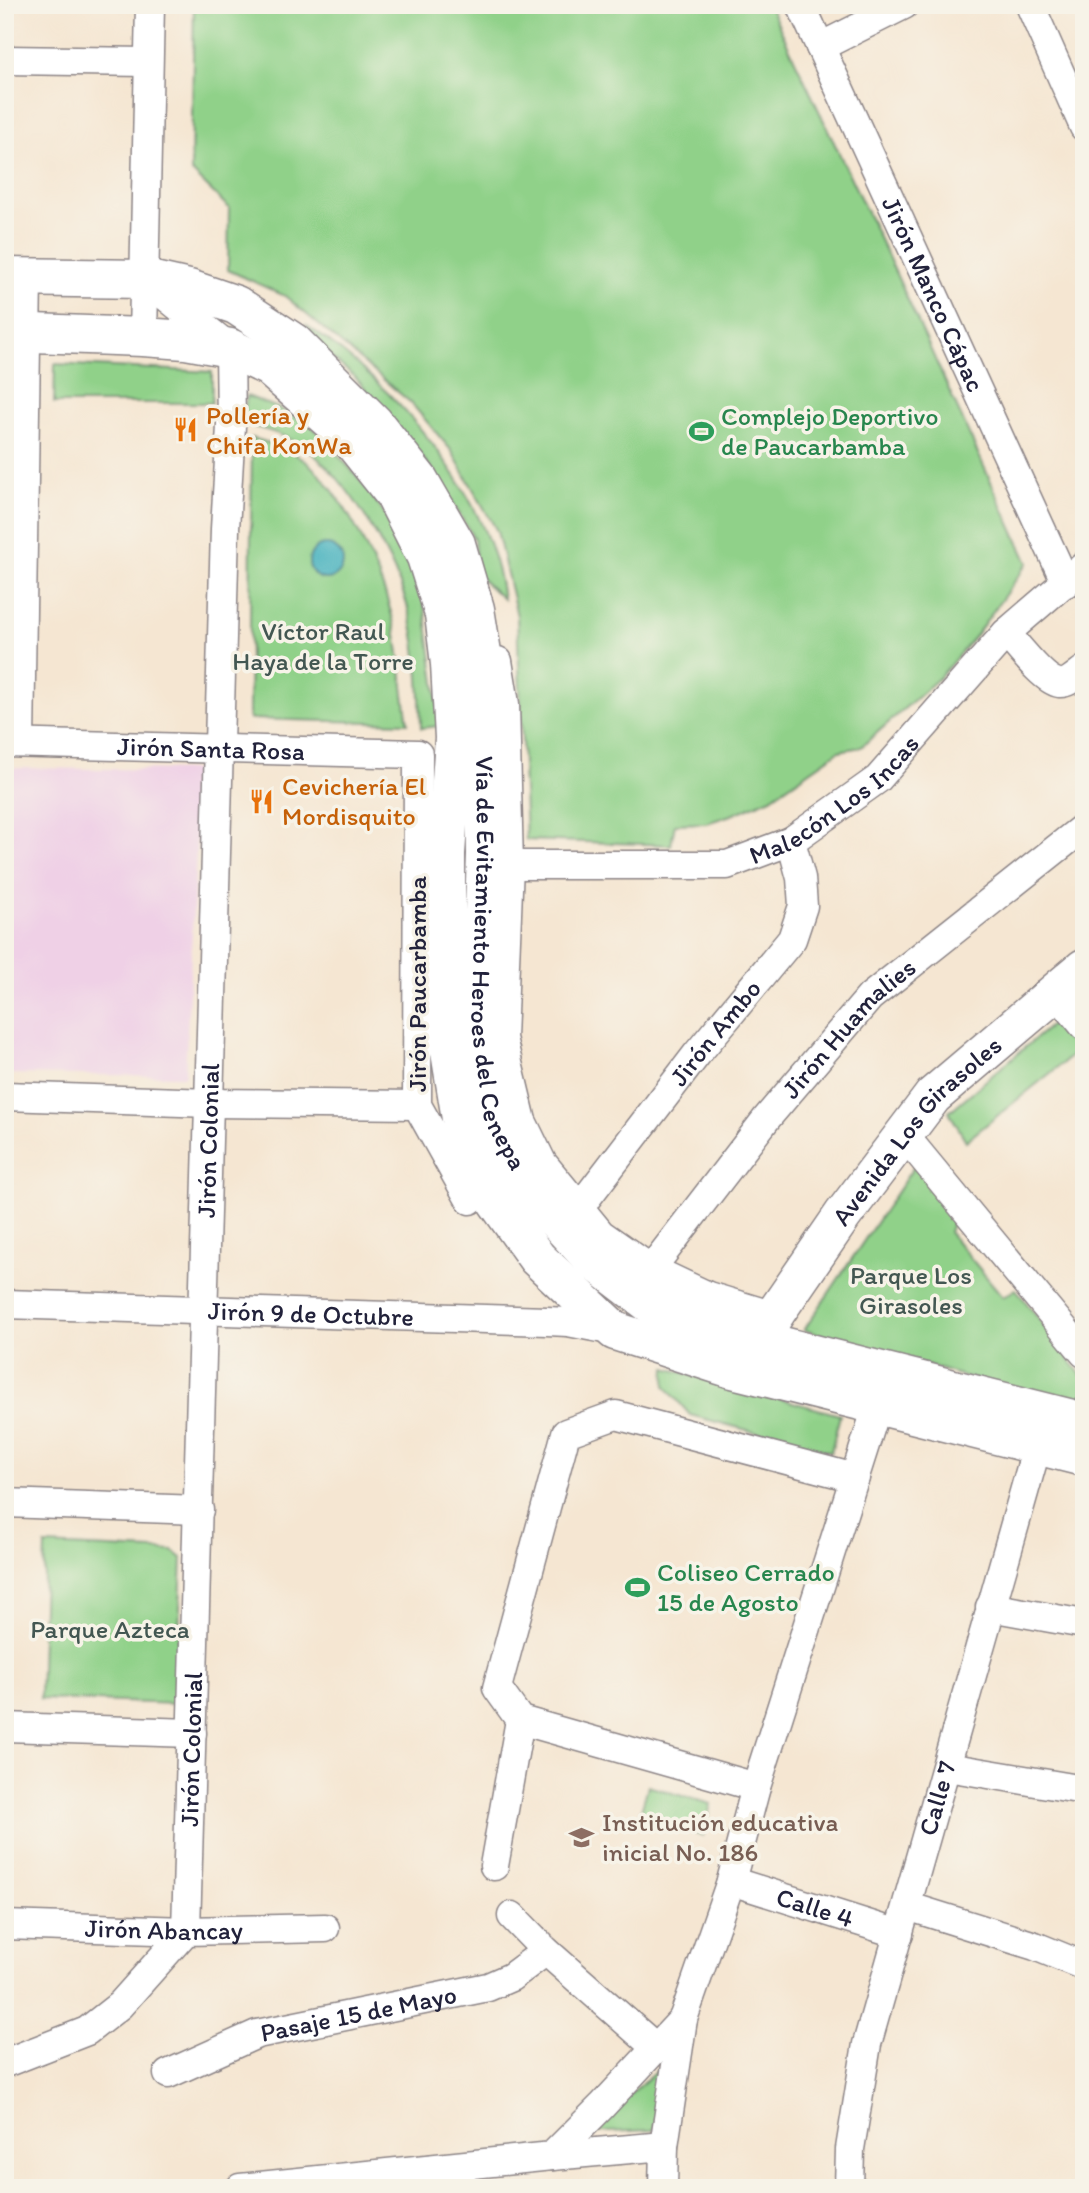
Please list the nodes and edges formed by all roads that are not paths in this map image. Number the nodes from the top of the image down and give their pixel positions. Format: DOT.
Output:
graph roads {
  1 [pos="150,5"];
  2 [pos="801,5"];
  3 [pos="904,5"];
  4 [pos="1030,5"];
  5 [pos="820,47"];
  6 [pos="5,60"];
  7 [pos="147,62"];
  8 [pos="1084,127"];
  9 [pos="16,278"];
  10 [pos="145,279"];
  11 [pos="16,332"];
  12 [pos="143,337"];
  13 [pos="230,348"];
  14 [pos="1075,574"];
  15 [pos="466,579"];
  16 [pos="1006,633"];
  17 [pos="1084,670"];
  18 [pos="13,743"];
  19 [pos="219,750"];
  20 [pos="418,754"];
  21 [pos="1084,827"];
  22 [pos="791,841"];
  23 [pos="509,865"];
  24 [pos="1070,979"];
  25 [pos="1084,1026"];
  26 [pos="5,1096"];
  27 [pos="210,1103"];
  28 [pos="416,1105"];
  29 [pos="904,1135"];
  30 [pos="470,1200"];
  31 [pos="579,1208"];
  32 [pos="651,1269"];
  33 [pos="5,1304"];
  34 [pos="205,1309"];
  35 [pos="615,1331"];
  36 [pos="760,1343"];
  37 [pos="1084,1353"];
  38 [pos="878,1404"];
  39 [pos="1056,1427"];
  40 [pos="1084,1457"];
  41 [pos="855,1478"];
  42 [pos="5,1503"];
  43 [pos="199,1510"];
  44 [pos="990,1607"];
  45 [pos="1084,1624"];
  46 [pos="520,1720"];
  47 [pos="5,1727"];
  48 [pos="192,1733"];
  49 [pos="947,1767"];
  50 [pos="756,1787"];
  51 [pos="1084,1790"];
  52 [pos="494,1867"];
  53 [pos="731,1881"];
  54 [pos="907,1906"];
  55 [pos="512,1916"];
  56 [pos="5,1925"];
  57 [pos="325,1928"];
  58 [pos="186,1931"];
  59 [pos="899,1934"];
  60 [pos="546,1951"];
  61 [pos="1084,1966"];
  62 [pos="683,2019"];
  63 [pos="655,2047"];
  64 [pos="5,2063"];
  65 [pos="168,2074"];
  66 [pos="664,2146"];
  67 [pos="552,2156"];
  68 [pos="240,2188"];
  69 [pos="663,2188"];
  70 [pos="849,2188"];
  1 -- 7 [label="street"];
  2 -- 5 [label="street, Jirón Manco Cápac"];
  3 -- 5 [label="street"];
  4 -- 8 [label="street"];
  5 -- 14 [label="street, Jirón Manco Cápac"];
  6 -- 7 [label="street"];
  7 -- 10 [label="street"];
  9 -- 10 [label="main road, Vía de Evitamiento Heroes del Cenepa"];
  9 -- 11 [label="street"];
  10 -- 12 [label="street"];
  10 -- 13 [label="street"];
  10 -- 15 [label="main road, Vía de Evitamiento Heroes del Cenepa"];
  11 -- 12 [label="main road, Vía de Evitamiento Heroes del Cenepa"];
  11 -- 18 [label="street"];
  12 -- 13 [label="main road, Vía de Evitamiento Heroes del Cenepa"];
  13 -- 19 [label="street, Jirón Colonial"];
  13 -- 35 [label="main road, Vía de Evitamiento Heroes del Cenepa"];
  14 -- 16 [label="street, Malecón Los Incas"];
  15 -- 23 [label="street"];
  15 -- 36 [label="main road, Vía de Evitamiento Heroes del Cenepa"];
  16 -- 17 [label="street"];
  16 -- 22 [label="street, Malecón Los Incas"];
  18 -- 19 [label="street, Jirón Santa Rosa"];
  19 -- 20 [label="street, Jirón Santa Rosa"];
  19 -- 27 [label="street, Jirón Colonial"];
  20 -- 28 [label="street, Jirón Paucarbamba"];
  21 -- 32 [label="street, Jirón Huamalies"];
  22 -- 23 [label="street, Malecón Los Incas"];
  22 -- 31 [label="street, Jirón Ambo"];
  23 -- 31 [label="street"];
  24 -- 25 [label="street"];
  24 -- 29 [label="main road, Avenida Los Girasoles"];
  26 -- 27 [label="street"];
  27 -- 28 [label="street"];
  27 -- 34 [label="street, Jirón Colonial"];
  28 -- 30 [label="street, Jirón Paucarbamba"];
  29 -- 36 [label="main road, Avenida Los Girasoles"];
  29 -- 37 [label="street"];
  31 -- 32 [label="street"];
  32 -- 36 [label="street"];
  33 -- 34 [label="street, Jirón 9 de Octubre"];
  34 -- 35 [label="street, Jirón 9 de Octubre"];
  34 -- 43 [label="street, Jirón Colonial"];
  35 -- 36 [label="main road, Vía de Evitamiento Heroes del Cenepa"];
  36 -- 38 [label="main road, Vía de Evitamiento Heroes del Cenepa"];
  36 -- 39 [label="main road, Vía de Evitamiento Heroes del Cenepa"];
  38 -- 39 [label="main road, Vía de Evitamiento Heroes del Cenepa"];
  38 -- 41 [label="street"];
  39 -- 40 [label="main road, Vía de Evitamiento Heroes del Cenepa"];
  39 -- 44 [label="street, Calle 7"];
  41 -- 46 [label="street"];
  41 -- 50 [label="street"];
  42 -- 43 [label="street"];
  43 -- 48 [label="street, Jirón Colonial"];
  44 -- 45 [label="street"];
  44 -- 49 [label="street, Calle 7"];
  46 -- 50 [label="street"];
  46 -- 52 [label="street"];
  47 -- 48 [label="street"];
  48 -- 58 [label="street, Jirón Colonial"];
  49 -- 51 [label="street"];
  49 -- 54 [label="street, Calle 7"];
  50 -- 53 [label="street"];
  53 -- 59 [label="street, Calle 4"];
  53 -- 62 [label="street"];
  54 -- 59 [label="street, Calle 7"];
  54 -- 61 [label="street"];
  55 -- 60 [label="street"];
  56 -- 58 [label="street, Jirón Abancay"];
  57 -- 58 [label="street, Jirón Abancay"];
  58 -- 64 [label="street"];
  59 -- 70 [label="street, Calle 7"];
  60 -- 63 [label="street"];
  60 -- 65 [label="street, Pasaje 15 de Mayo"];
  62 -- 63 [label="street"];
  62 -- 66 [label="street"];
  63 -- 67 [label="street"];
  66 -- 67 [label="street"];
  66 -- 69 [label="street"];
  67 -- 68 [label="street"];
}
